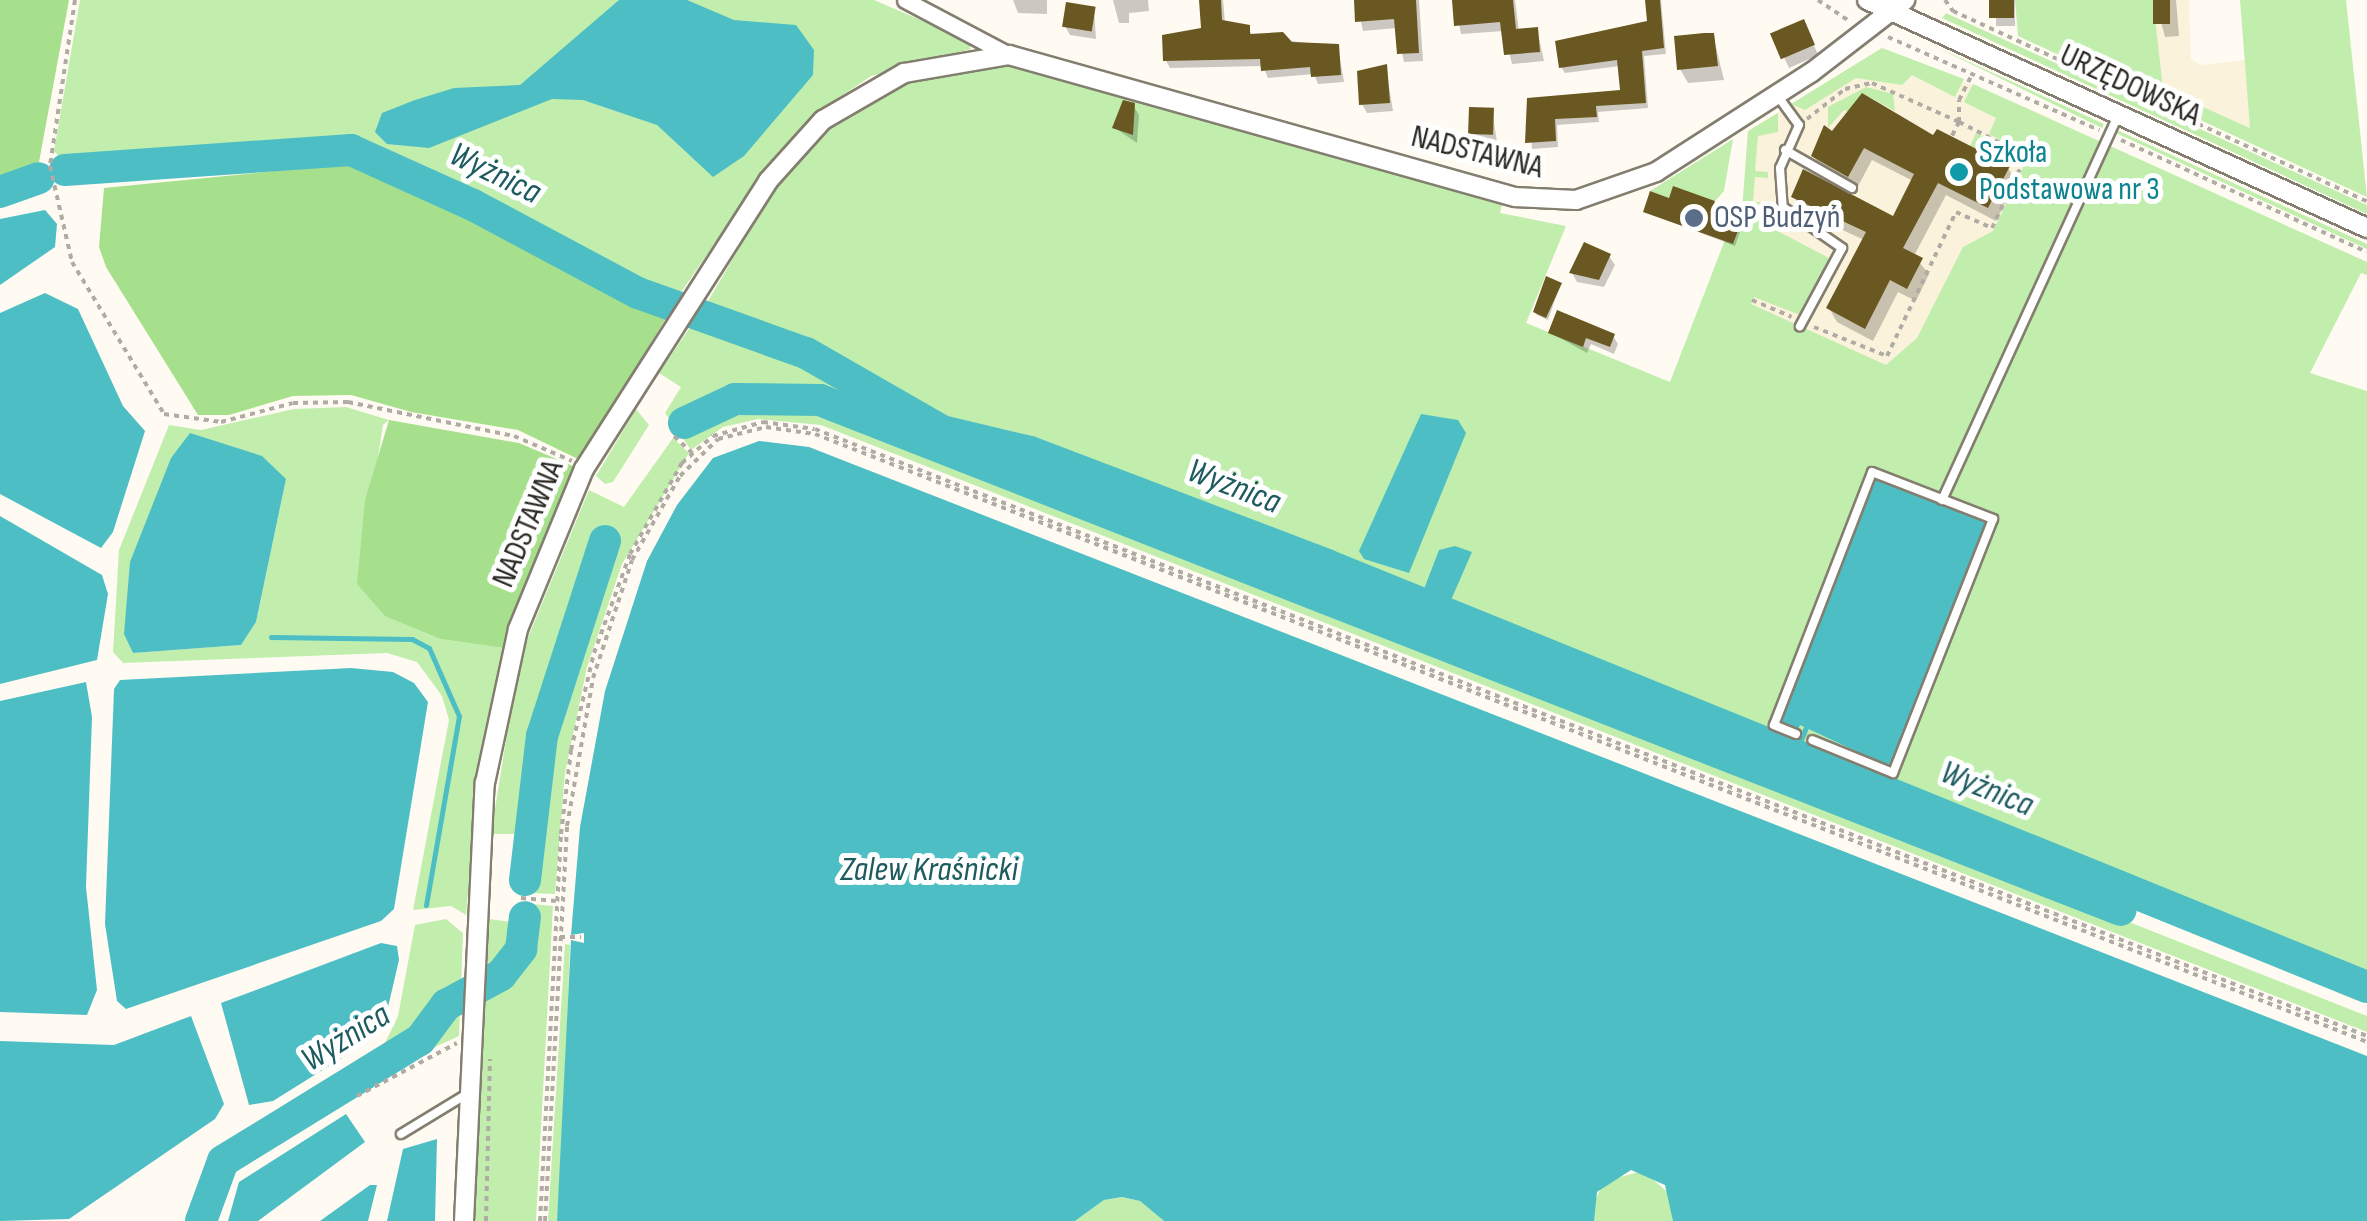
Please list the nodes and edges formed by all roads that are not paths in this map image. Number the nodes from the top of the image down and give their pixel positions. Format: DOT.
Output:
graph roads {
  1 [pos="905,0"];
  2 [pos="1867,0"];
  3 [pos="1898,6"];
  4 [pos="1009,56"];
  5 [pos="1777,94"];
  6 [pos="2119,114"];
  7 [pos="1784,150"];
  8 [pos="1852,188"];
  9 [pos="2367,228"];
  10 [pos="1801,324"];
  11 [pos="1942,500"];
  12 [pos="1796,734"];
  13 [pos="1812,740"];
  14 [pos="470,1092"];
  15 [pos="401,1134"];
  16 [pos="464,1221"];
  1 -- 4 [label="street, NADSTAWNA"];
  2 -- 3 [label="street, URZĘDOWSKA"];
  3 -- 5 [label="street, NADSTAWNA"];
  3 -- 6 [label="street, URZĘDOWSKA"];
  4 -- 5 [label="street, NADSTAWNA"];
  4 -- 14 [label="street, NADSTAWNA"];
  5 -- 7 [label="lane"];
  6 -- 9 [label="street, URZĘDOWSKA"];
  6 -- 11 [label="lane"];
  7 -- 8 [label="lane"];
  7 -- 10 [label="lane"];
  11 -- 12 [label="lane"];
  11 -- 13 [label="lane"];
  14 -- 15 [label="lane"];
  14 -- 16 [label="street, NADSTAWNA"];
}
